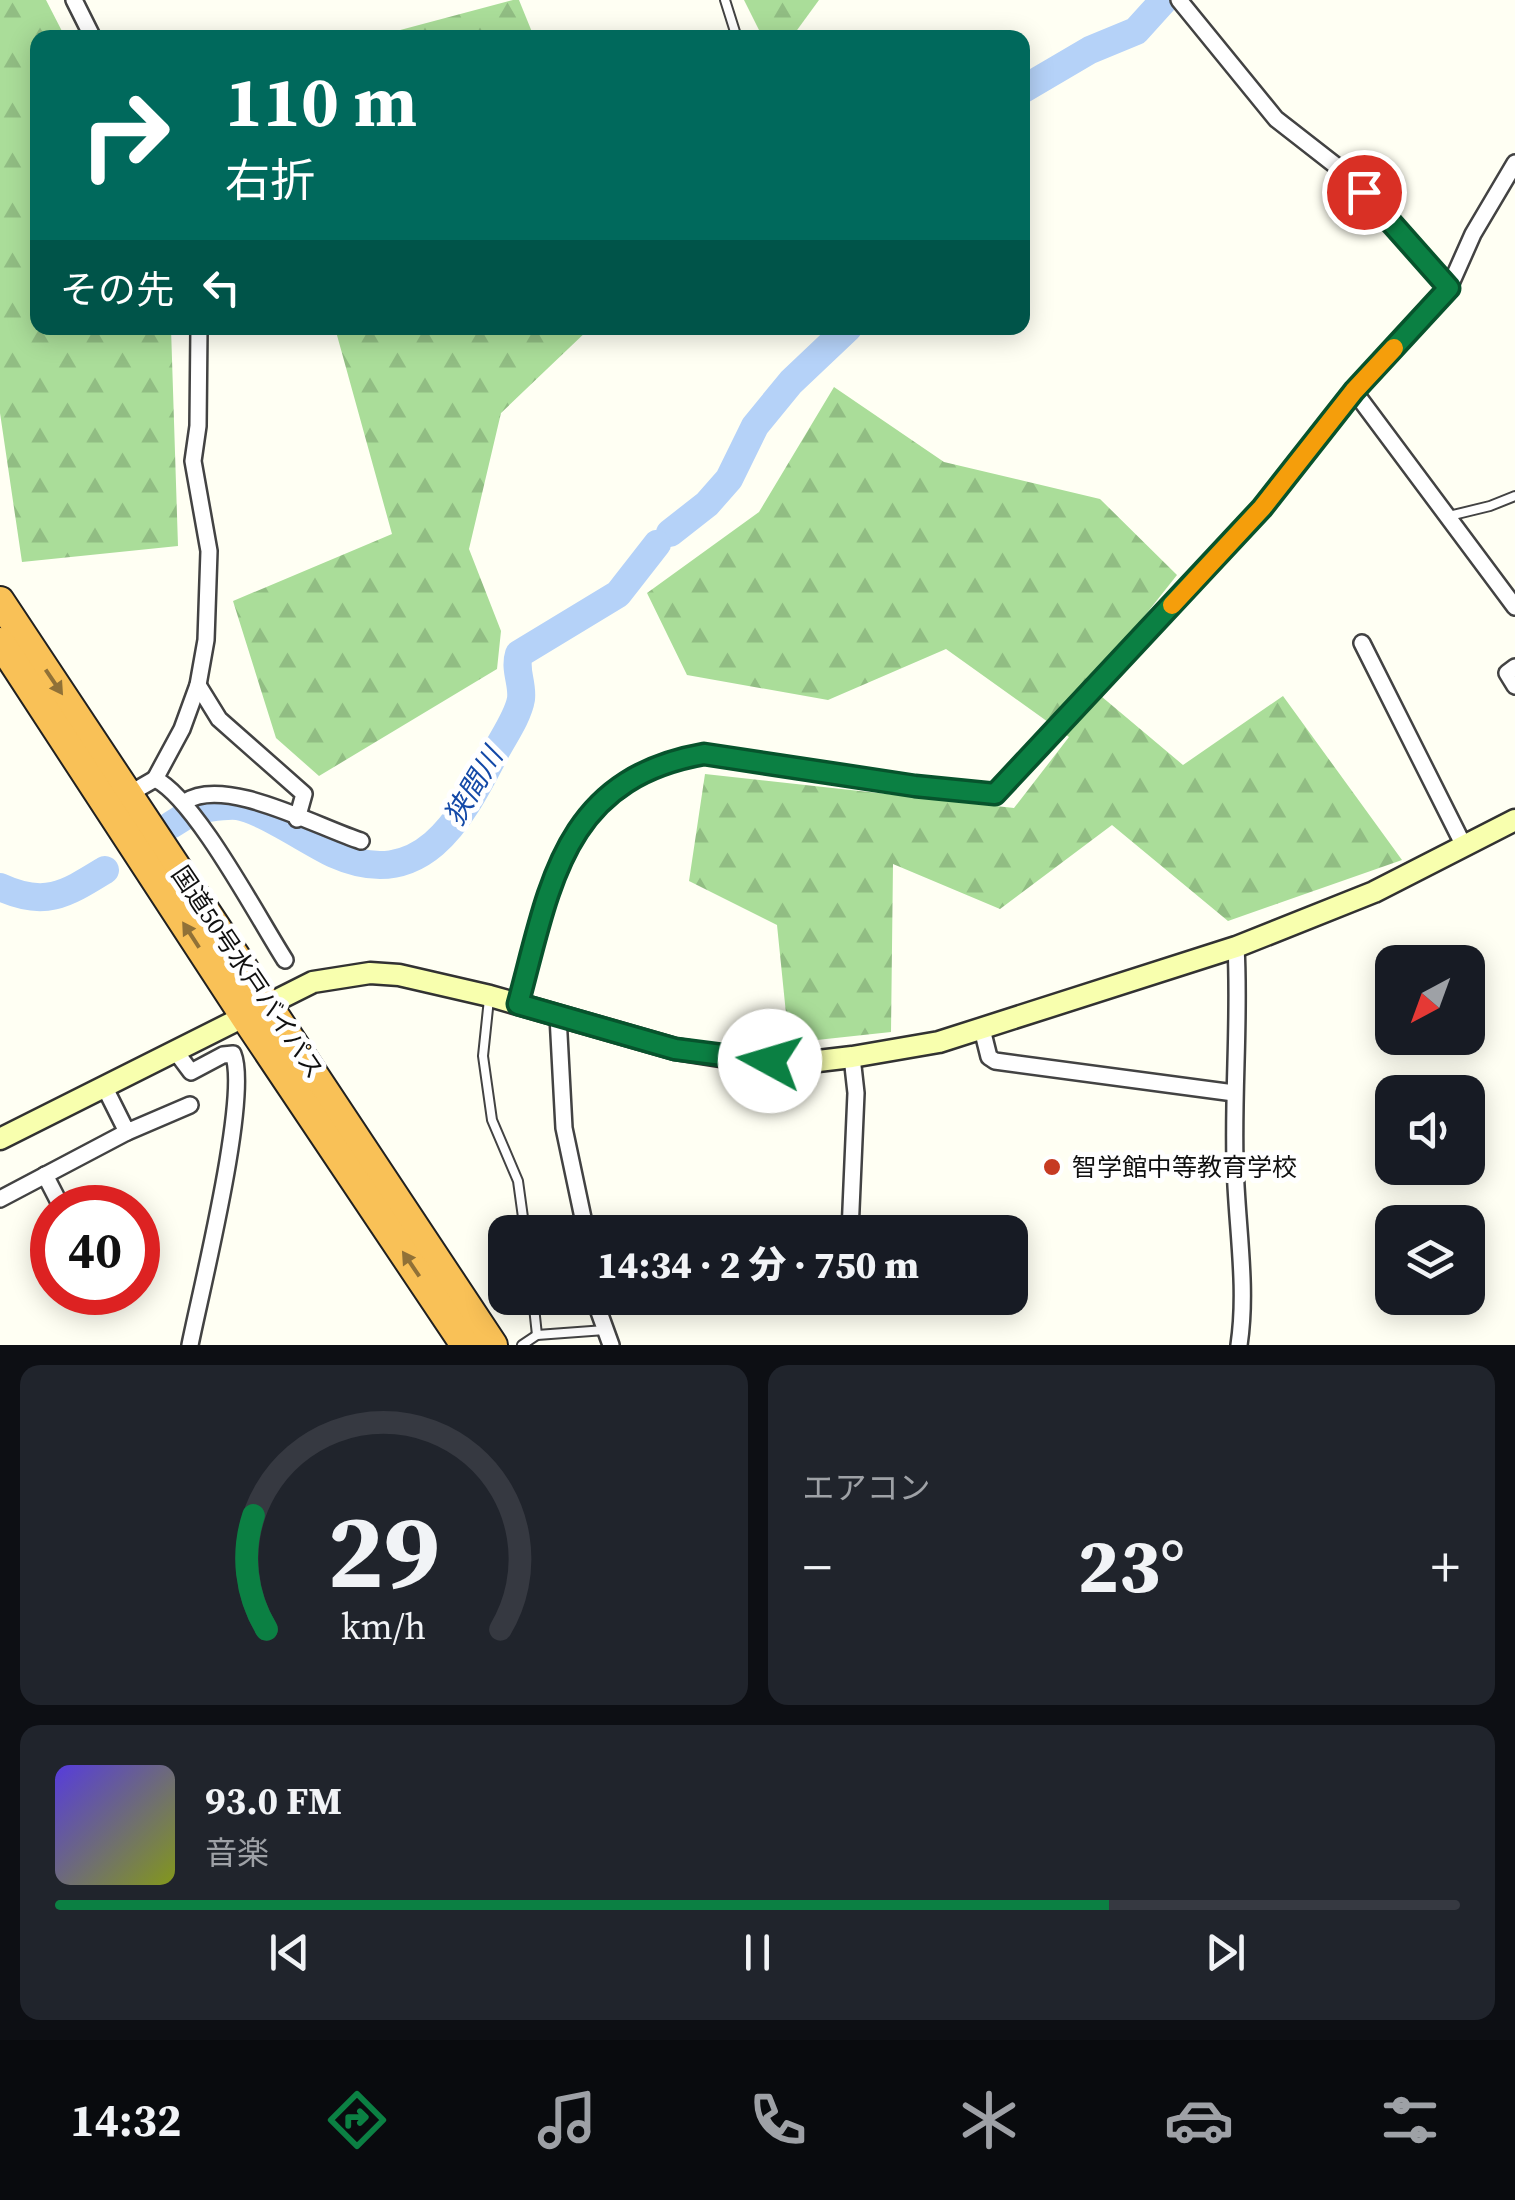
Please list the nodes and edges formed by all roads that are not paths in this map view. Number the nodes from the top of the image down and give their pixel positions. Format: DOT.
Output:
graph roads {
  1 [pos="74,0"];
  2 [pos="725,0"];
  3 [pos="1179,0"];
  4 [pos="89,30"];
  5 [pos="734,30"];
  6 [pos="1515,163"];
  7 [pos="1449,288"];
  8 [pos="199,335"];
  9 [pos="1354,391"];
  10 [pos="1515,496"];
  11 [pos="1449,516"];
  12 [pos="0,601"];
  13 [pos="1515,608"];
  14 [pos="0,642"];
  15 [pos="1362,643"];
  16 [pos="1515,667"];
  17 [pos="198,685"];
  18 [pos="1515,686"];
  19 [pos="155,779"];
  20 [pos="128,794"];
  21 [pos="185,802"];
  22 [pos="297,818"];
  23 [pos="1515,820"];
  24 [pos="360,842"];
  25 [pos="1464,846"];
  26 [pos="1236,946"];
  27 [pos="285,960"];
  28 [pos="490,996"];
  29 [pos="518,1004"];
  30 [pos="257,1010"];
  31 [pos="558,1016"];
  32 [pos="982,1029"];
  33 [pos="176,1052"];
  34 [pos="852,1057"];
  35 [pos="104,1086"];
  36 [pos="1234,1093"];
  37 [pos="190,1106"];
  38 [pos="127,1132"];
  39 [pos="1,1137"];
  40 [pos="45,1175"];
  41 [pos="50,1185"];
  42 [pos="0,1199"];
  43 [pos="523,1215"];
  44 [pos="582,1215"];
  45 [pos="851,1215"];
  46 [pos="535,1315"];
  47 [pos="538,1336"];
  48 [pos="608,1337"];
  49 [pos="190,1345"];
  50 [pos="465,1345"];
  51 [pos="493,1345"];
  52 [pos="522,1345"];
  53 [pos="1239,1345"];
  1 -- 4 [label="street"];
  2 -- 5 [label="lane"];
  3 -- 7 [label="street"];
  6 -- 7 [label="street"];
  7 -- 9 [label="street"];
  8 -- 17 [label="street"];
  9 -- 11 [label="street"];
  9 -- 29 [label="street"];
  10 -- 11 [label="lane"];
  11 -- 13 [label="street"];
  12 -- 20 [label="highway, 国道50号水戸バイパス, one-way"];
  30 -- 14 [label="highway, 国道50号水戸バイパス, one-way"];
  15 -- 25 [label="street"];
  16 -- 18 [label="street"];
  17 -- 19 [label="street"];
  17 -- 22 [label="street"];
  19 -- 20 [label="street"];
  19 -- 21 [label="street"];
  20 -- 30 [label="highway, 国道50号水戸バイパス"];
  21 -- 22 [label="street"];
  21 -- 27 [label="street"];
  22 -- 24 [label="street"];
  23 -- 25 [label="street"];
  25 -- 26 [label="street"];
  26 -- 32 [label="street"];
  26 -- 36 [label="street"];
  28 -- 29 [label="street"];
  28 -- 30 [label="street"];
  28 -- 43 [label="lane"];
  29 -- 31 [label="street"];
  30 -- 33 [label="street"];
  50 -- 30 [label="highway, 国道50号水戸バイパス, one-way"];
  30 -- 51 [label="highway, 国道50号水戸バイパス"];
  31 -- 34 [label="street"];
  31 -- 44 [label="street"];
  32 -- 34 [label="street"];
  32 -- 36 [label="street"];
  33 -- 35 [label="street"];
  33 -- 49 [label="street"];
  34 -- 45 [label="street"];
  35 -- 38 [label="street"];
  35 -- 39 [label="street"];
  36 -- 53 [label="street"];
  37 -- 38 [label="street"];
  38 -- 40 [label="street"];
  40 -- 41 [label="street"];
  40 -- 42 [label="street"];
  46 -- 47 [label="lane"];
  47 -- 48 [label="lane"];
  47 -- 52 [label="lane"];
}
